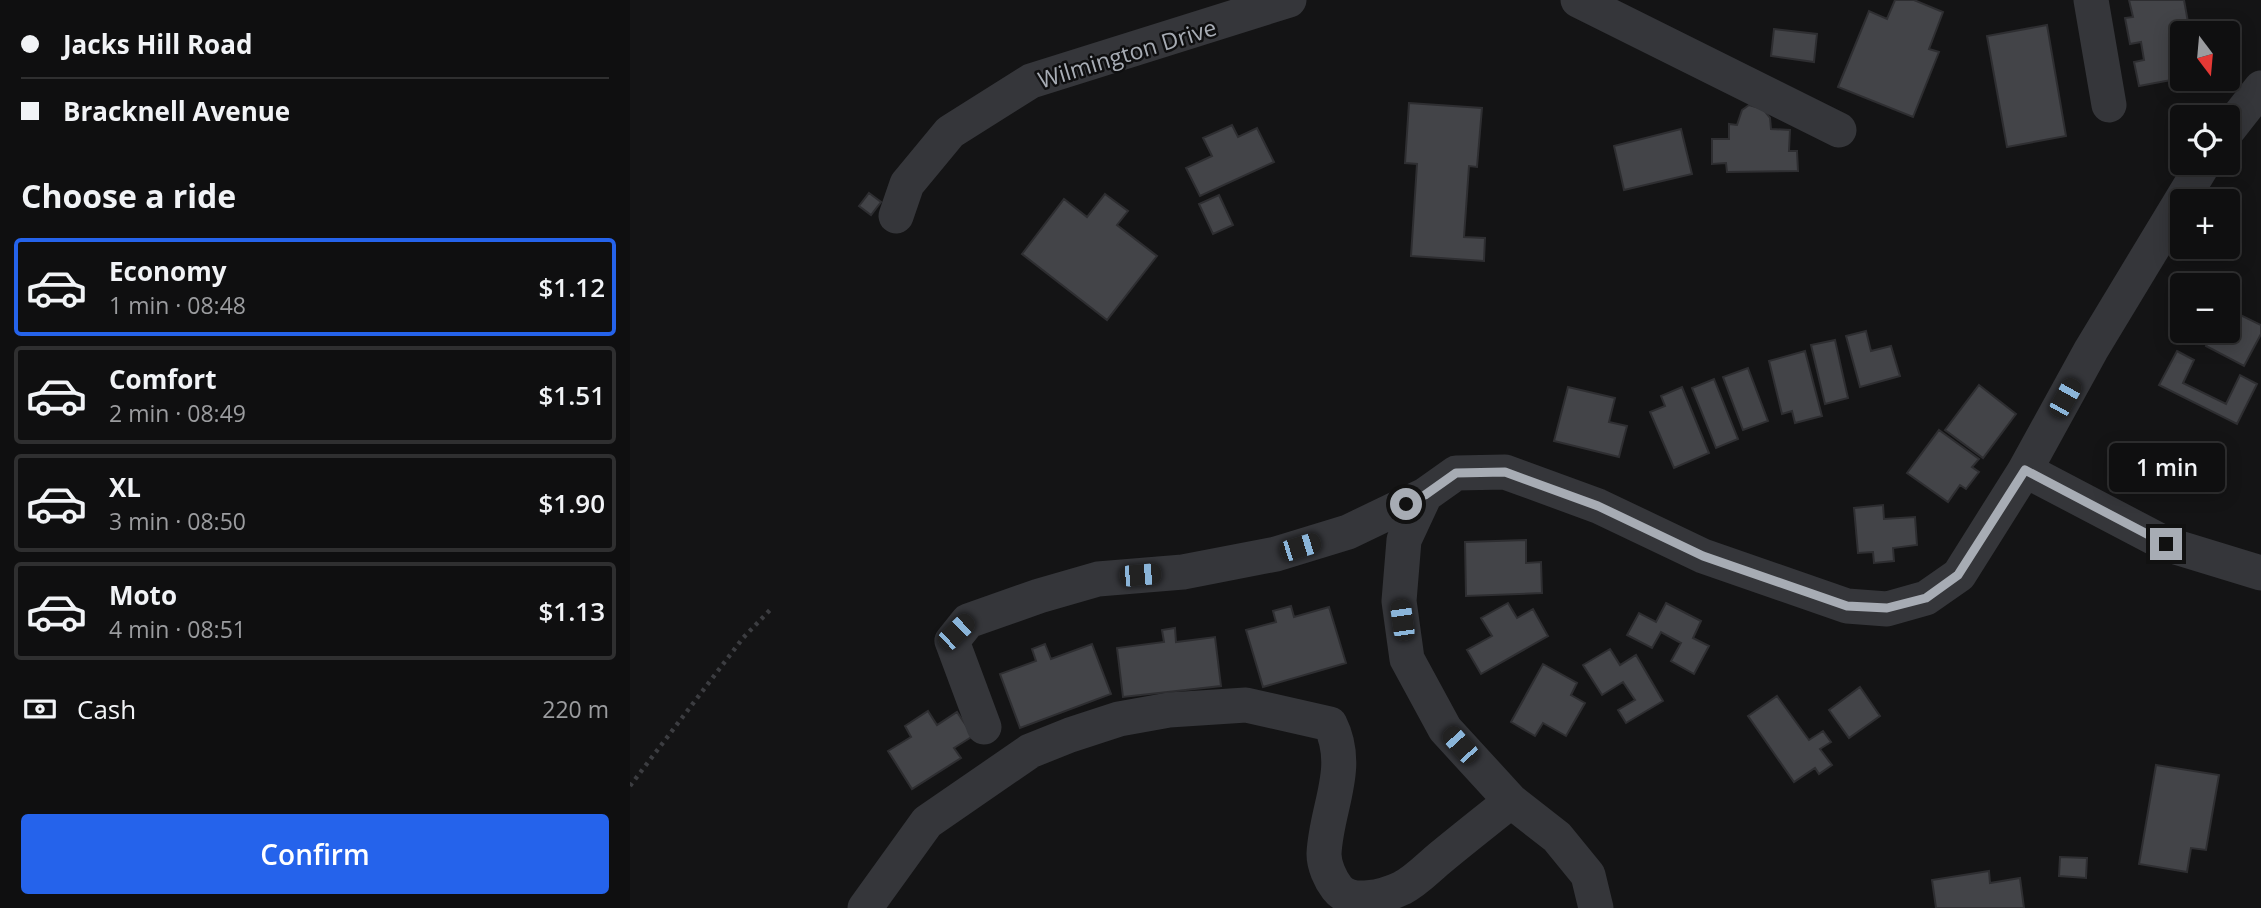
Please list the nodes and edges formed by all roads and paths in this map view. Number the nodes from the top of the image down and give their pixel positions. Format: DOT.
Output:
graph roads {
  1 [pos="1289,0"];
  2 [pos="1578,0"];
  3 [pos="2091,0"];
  4 [pos="2261,88"];
  5 [pos="2109,105"];
  6 [pos="2240,115"];
  7 [pos="1839,130"];
  8 [pos="2197,175"];
  9 [pos="896,216"];
  10 [pos="2025,470"];
  11 [pos="1425,495"];
  12 [pos="2261,573"];
  13 [pos="770,610"];
  14 [pos="984,727"];
  15 [pos="630,786"];
  16 [pos="1511,801"];
  17 [pos="865,908"];
  18 [pos="1596,908"];
  1 -- 9 [label="street, Wilmington Drive"];
  2 -- 7 [label="street"];
  3 -- 5 [label="street"];
  4 -- 6 [label="street"];
  8 -- 10 [label="street"];
  10 -- 11 [label="street"];
  10 -- 12 [label="street"];
  11 -- 14 [label="street"];
  11 -- 16 [label="street"];
  13 -- 15 [label="path"];
  16 -- 17 [label="street"];
  16 -- 18 [label="street"];
}
